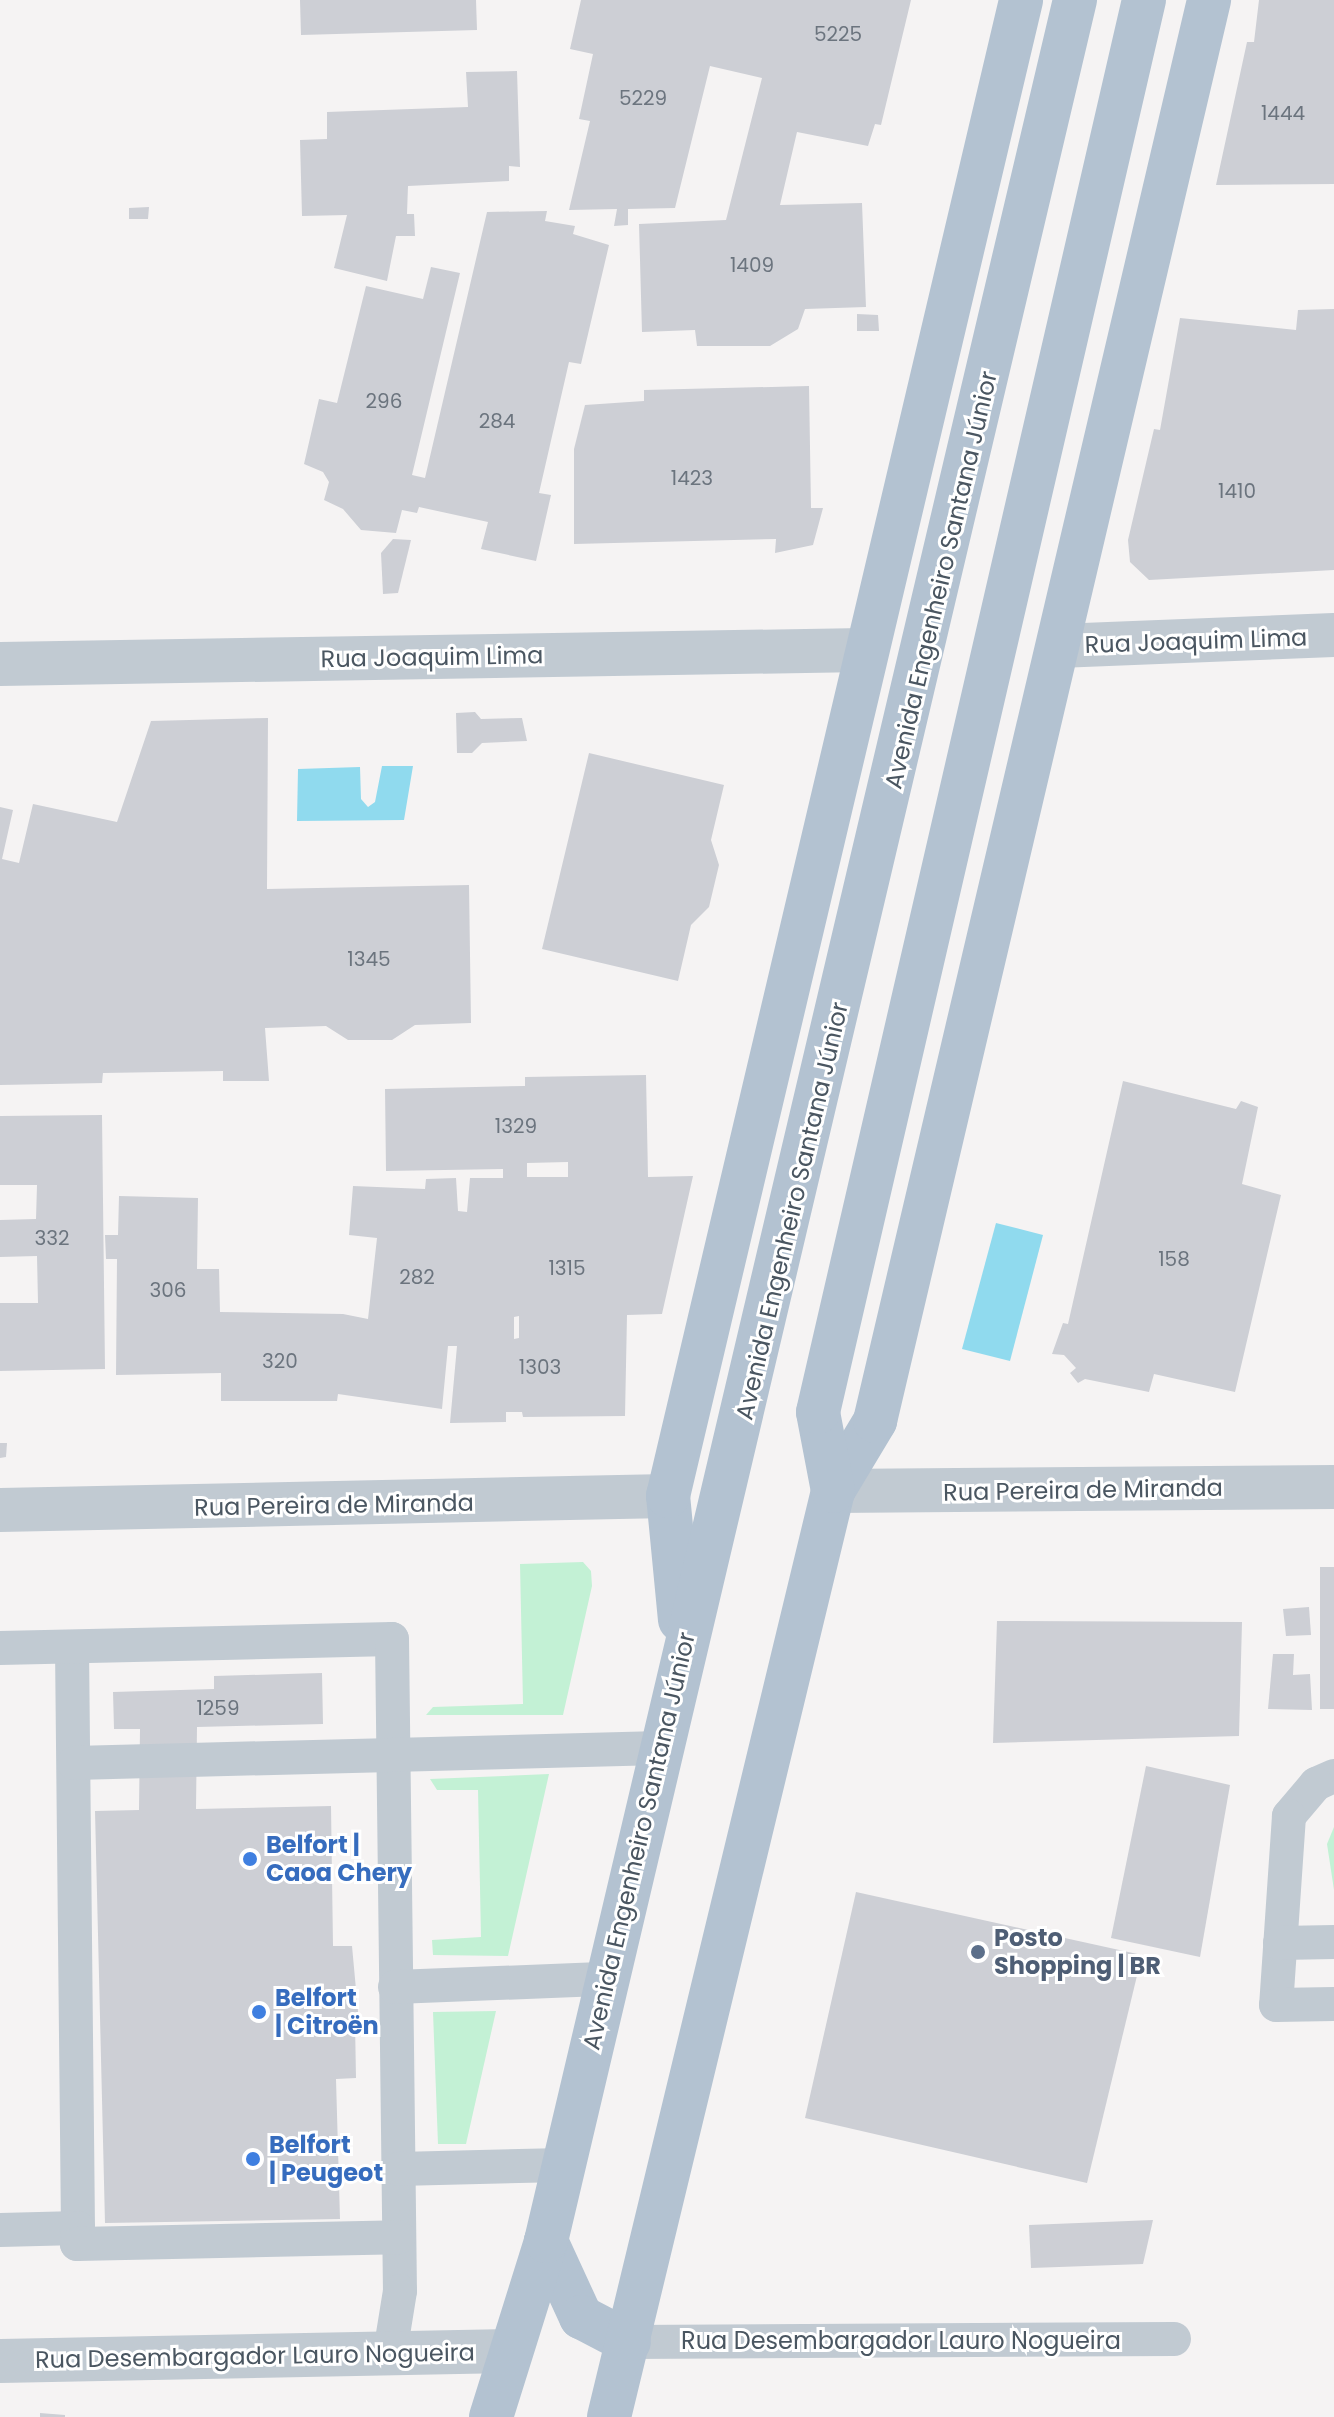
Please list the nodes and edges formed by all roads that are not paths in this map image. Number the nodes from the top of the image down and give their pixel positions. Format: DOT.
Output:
graph roads {
  1 [pos="1021,0"];
  2 [pos="1075,0"];
  3 [pos="1144,0"];
  4 [pos="1209,0"];
  5 [pos="1334,635"];
  6 [pos="1058,646"];
  7 [pos="864,650"];
  8 [pos="0,664"];
  9 [pos="1334,1487"];
  10 [pos="833,1491"];
  11 [pos="668,1496"];
  12 [pos="0,1510"];
  13 [pos="72,1647"];
  14 [pos="0,1648"];
  15 [pos="683,1653"];
  16 [pos="661,1748"];
  17 [pos="393,1752"];
  18 [pos="74,1763"];
  19 [pos="1334,1776"];
  20 [pos="1334,1942"];
  21 [pos="1280,1943"];
  22 [pos="607,1979"];
  23 [pos="395,1987"];
  24 [pos="1334,2004"];
  25 [pos="563,2165"];
  26 [pos="398,2169"];
  27 [pos="78,2228"];
  28 [pos="0,2230"];
  29 [pos="399,2237"];
  30 [pos="546,2241"];
  31 [pos="1174,2339"];
  32 [pos="629,2342"];
  33 [pos="510,2351"];
  34 [pos="390,2353"];
  35 [pos="0,2361"];
  36 [pos="491,2417"];
  37 [pos="609,2417"];
  1 -- 7 [label="main road"];
  2 -- 15 [label="main road, Avenida Engenheiro Santana Júnior"];
  3 -- 10 [label="main road"];
  4 -- 6 [label="main road"];
  5 -- 6 [label="street, Rua Joaquim Lima"];
  6 -- 10 [label="main road"];
  7 -- 8 [label="street, Rua Joaquim Lima"];
  7 -- 11 [label="main road"];
  9 -- 10 [label="street, Rua Pereira de Miranda"];
  10 -- 32 [label="main road"];
  11 -- 12 [label="street, Rua Pereira de Miranda"];
  11 -- 15 [label="main road"];
  13 -- 14 [label="lane"];
  13 -- 17 [label="lane"];
  13 -- 18 [label="lane"];
  15 -- 16 [label="main road, Avenida Engenheiro Santana Júnior"];
  16 -- 17 [label="lane"];
  16 -- 22 [label="main road, Avenida Engenheiro Santana Júnior"];
  17 -- 18 [label="lane"];
  17 -- 23 [label="lane"];
  18 -- 27 [label="lane"];
  19 -- 21 [label="lane"];
  20 -- 21 [label="lane"];
  21 -- 24 [label="lane"];
  22 -- 23 [label="lane"];
  22 -- 25 [label="main road, Avenida Engenheiro Santana Júnior"];
  23 -- 26 [label="lane"];
  25 -- 26 [label="lane"];
  25 -- 30 [label="main road, Avenida Engenheiro Santana Júnior"];
  26 -- 29 [label="lane"];
  27 -- 28 [label="lane"];
  27 -- 29 [label="lane"];
  29 -- 34 [label="lane"];
  30 -- 32 [label="main road"];
  30 -- 33 [label="main road, Avenida Engenheiro Santana Júnior"];
  31 -- 32 [label="lane, Rua Desembargador Lauro Nogueira"];
  32 -- 37 [label="main road"];
  33 -- 34 [label="street, Rua Desembargador Lauro Nogueira"];
  33 -- 36 [label="main road, Avenida Engenheiro Santana Júnior"];
  34 -- 35 [label="street, Rua Desembargador Lauro Nogueira"];
}
